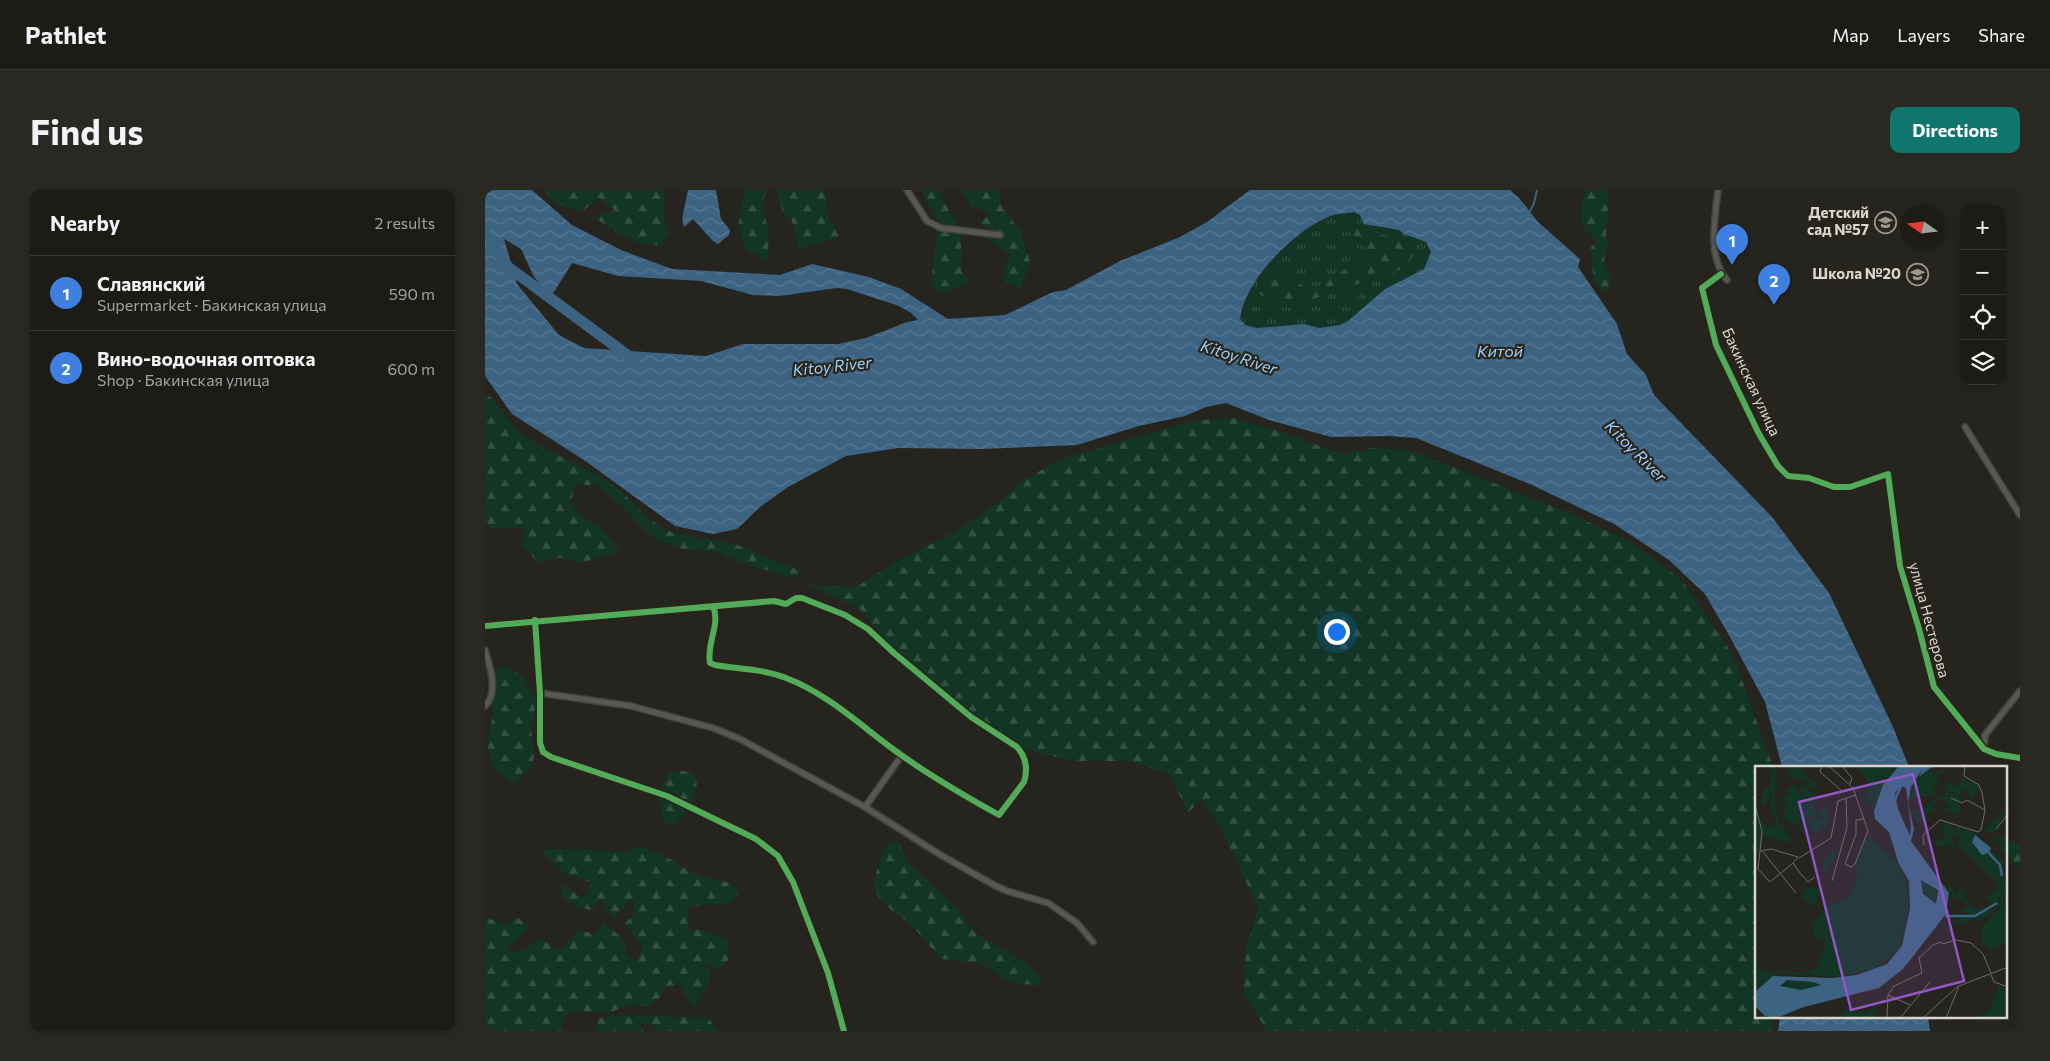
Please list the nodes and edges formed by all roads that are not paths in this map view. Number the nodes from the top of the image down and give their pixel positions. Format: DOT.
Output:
graph roads {
  1 [pos="907,190"];
  2 [pos="1718,190"];
  3 [pos="1000,235"];
  4 [pos="1721,274"];
  5 [pos="1727,280"];
  6 [pos="1965,427"];
  7 [pos="1888,474"];
  8 [pos="2020,514"];
  9 [pos="713,606"];
  10 [pos="535,620"];
  11 [pos="485,626"];
  12 [pos="485,650"];
  13 [pos="2020,691"];
  14 [pos="540,693"];
  15 [pos="485,706"];
  16 [pos="1984,749"];
  17 [pos="902,755"];
  18 [pos="2020,758"];
  19 [pos="865,807"];
  20 [pos="1093,942"];
  21 [pos="844,1031"];
  1 -- 3 [label="street"];
  2 -- 4 [label="street"];
  4 -- 5 [label="street"];
  4 -- 7 [label="street, Бакинская улица"];
  6 -- 8 [label="street"];
  7 -- 16 [label="street, улица Нестерова"];
  9 -- 10 [label="street"];
  9 -- 17 [label="street"];
  9 -- 17 [label="street"];
  10 -- 11 [label="street"];
  10 -- 14 [label="street"];
  12 -- 15 [label="street"];
  13 -- 16 [label="street"];
  14 -- 19 [label="street"];
  14 -- 21 [label="street"];
  16 -- 18 [label="street"];
  17 -- 19 [label="street"];
  19 -- 20 [label="street"];
}
